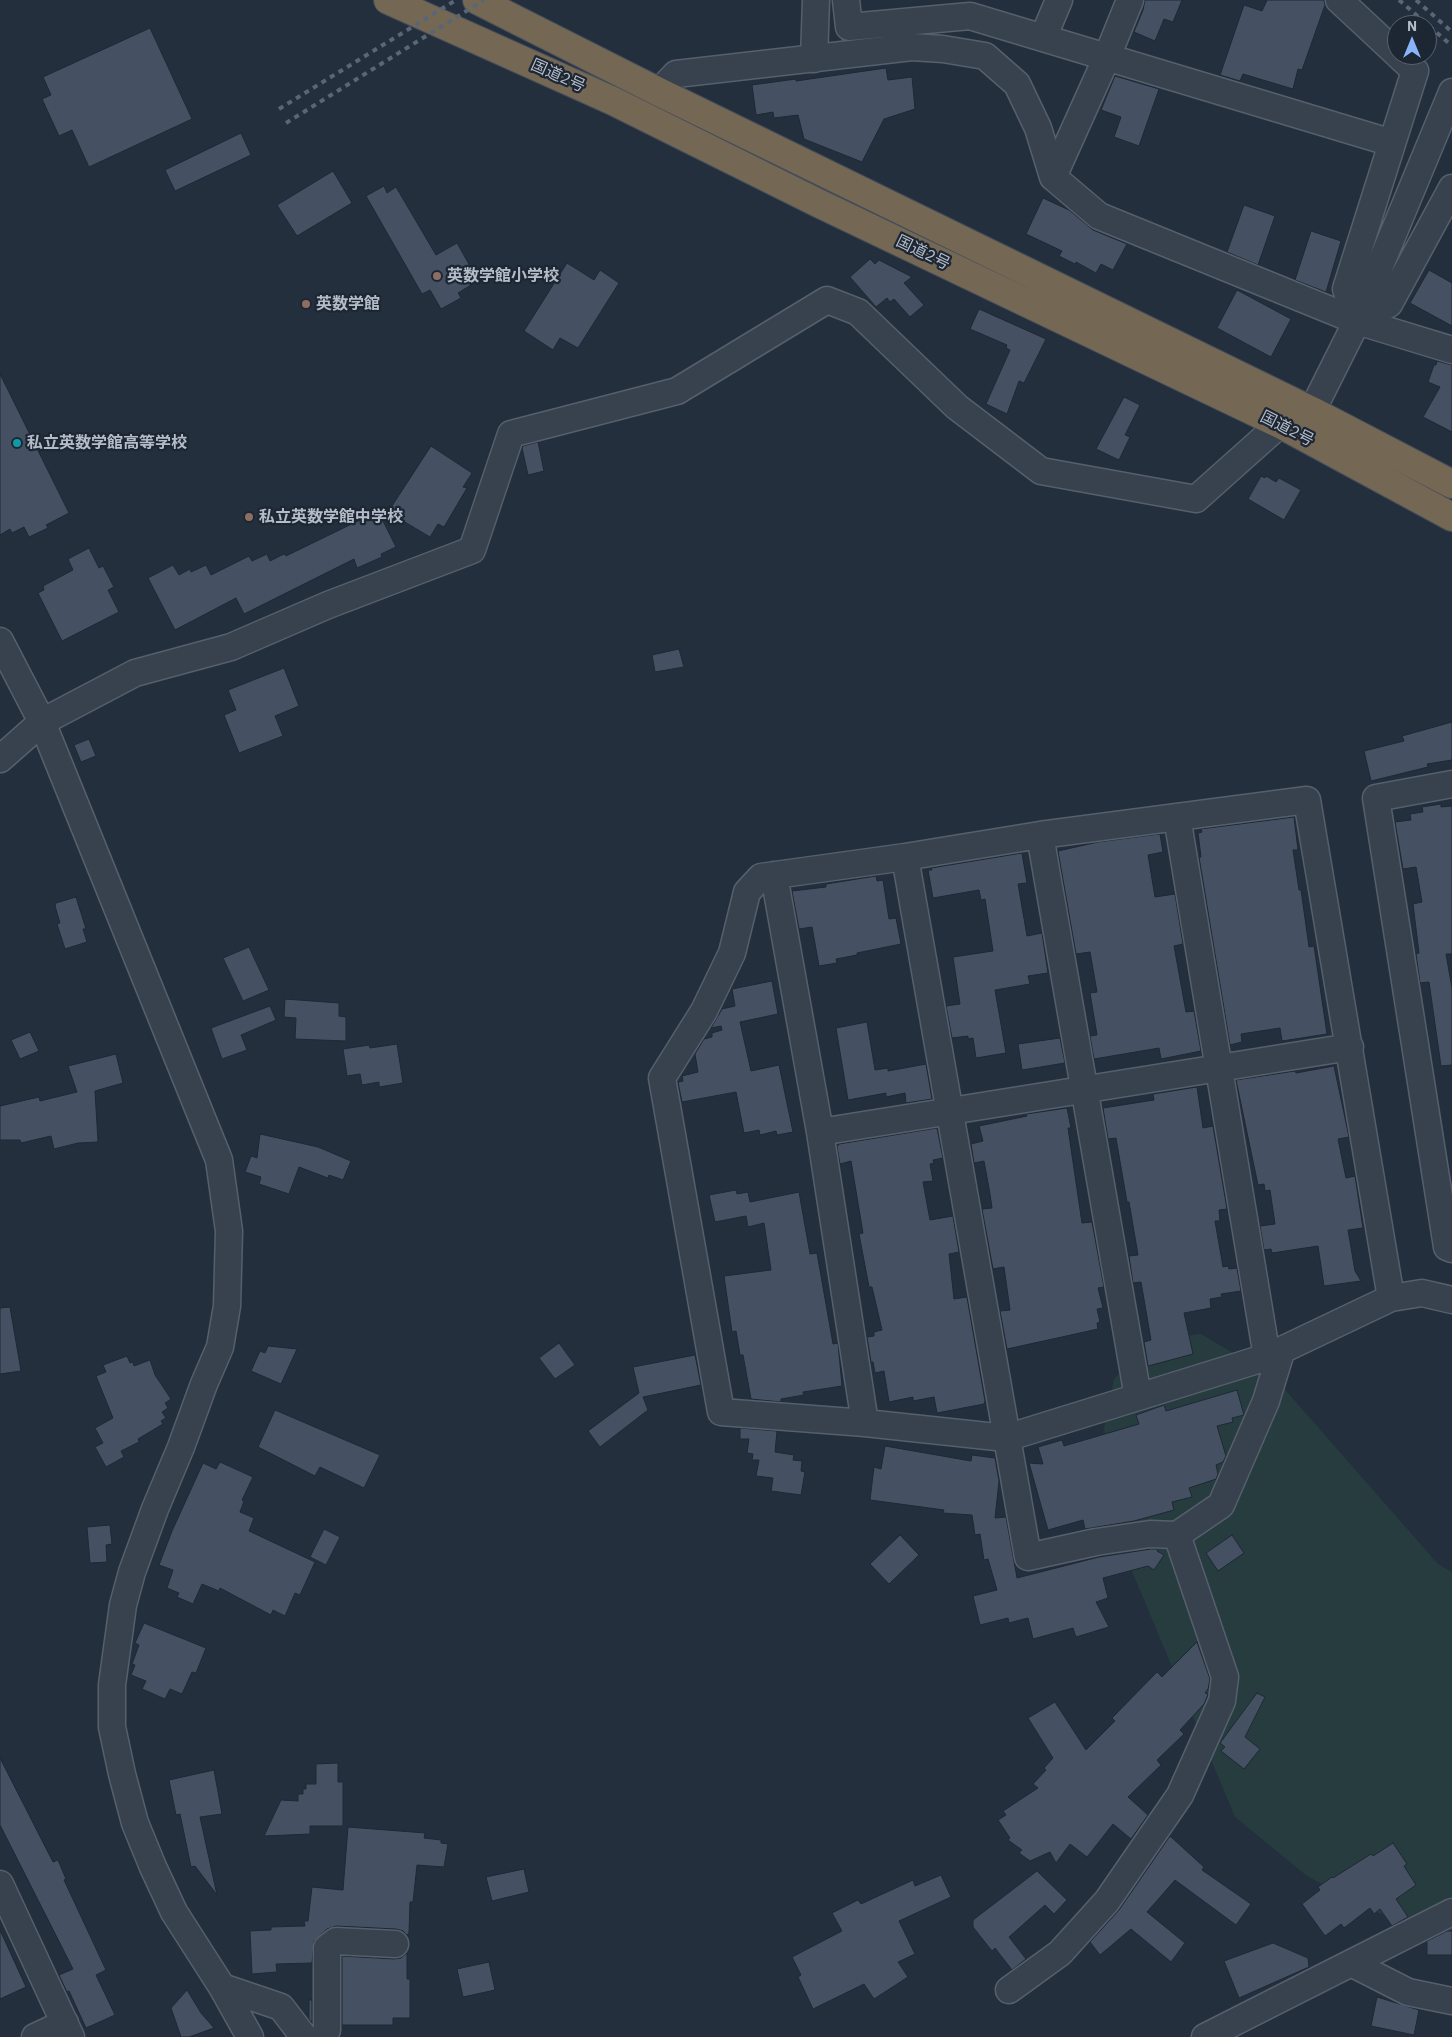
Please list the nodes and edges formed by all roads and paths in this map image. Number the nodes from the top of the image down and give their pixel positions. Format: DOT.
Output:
graph roads {
  1 [pos="388,0"];
  2 [pos="477,0"];
  3 [pos="816,0"];
  4 [pos="846,0"];
  5 [pos="1059,0"];
  6 [pos="1130,0"];
  7 [pos="1339,0"];
  8 [pos="1043,38"];
  9 [pos="1387,46"];
  10 [pos="1107,57"];
  11 [pos="814,59"];
  12 [pos="1408,65"];
  13 [pos="659,92"];
  14 [pos="1452,92"];
  15 [pos="1392,143"];
  16 [pos="1053,177"];
  17 [pos="1452,188"];
  18 [pos="1357,322"];
  19 [pos="1452,350"];
  20 [pos="1312,411"];
  21 [pos="1280,424"];
  22 [pos="1452,484"];
  23 [pos="1452,517"];
  24 [pos="0,642"];
  25 [pos="42,722"];
  26 [pos="0,759"];
  27 [pos="1452,784"];
  28 [pos="1177,817"];
  29 [pos="1040,835"];
  30 [pos="905,857"];
  31 [pos="774,875"];
  32 [pos="1350,1047"];
  33 [pos="1219,1069"];
  34 [pos="1084,1089"];
  35 [pos="949,1110"];
  36 [pos="820,1132"];
  37 [pos="1452,1249"];
  38 [pos="1391,1298"];
  39 [pos="1452,1300"];
  40 [pos="1274,1354"];
  41 [pos="1138,1397"];
  42 [pos="865,1423"];
  43 [pos="1006,1438"];
  44 [pos="1177,1535"];
  45 [pos="2,1891"];
  46 [pos="1452,1912"];
  47 [pos="395,1944"];
  48 [pos="1352,1962"];
  49 [pos="222,1987"];
  50 [pos="1009,1990"];
  51 [pos="1452,2001"];
  52 [pos="68,2030"];
  53 [pos="35,2037"];
  54 [pos="250,2037"];
  55 [pos="304,2037"];
  56 [pos="323,2037"];
  57 [pos="1205,2037"];
  1 -- 21 [label="highway, 国道2号"];
  2 -- 13 [label="highway, 国道2号"];
  3 -- 11 [label="street"];
  4 -- 8 [label="street"];
  5 -- 8 [label="street"];
  6 -- 10 [label="street"];
  7 -- 9 [label="street"];
  8 -- 10 [label="street"];
  10 -- 15 [label="street"];
  10 -- 16 [label="street"];
  11 -- 13 [label="street"];
  11 -- 16 [label="street"];
  12 -- 15 [label="street"];
  13 -- 20 [label="highway, 国道2号"];
  14 -- 18 [label="street"];
  15 -- 18 [label="street"];
  16 -- 18 [label="street"];
  17 -- 18 [label="street"];
  18 -- 19 [label="street"];
  18 -- 20 [label="street"];
  20 -- 22 [label="highway, 国道2号"];
  21 -- 23 [label="highway, 国道2号"];
  21 -- 25 [label="street"];
  24 -- 25 [label="street"];
  25 -- 26 [label="street"];
  25 -- 49 [label="street"];
  27 -- 37 [label="street"];
  28 -- 29 [label="street"];
  28 -- 32 [label="street"];
  28 -- 33 [label="street"];
  29 -- 30 [label="street"];
  29 -- 34 [label="street"];
  30 -- 31 [label="street"];
  30 -- 35 [label="street"];
  31 -- 36 [label="street"];
  31 -- 42 [label="street"];
  32 -- 33 [label="street"];
  32 -- 38 [label="street"];
  33 -- 34 [label="street"];
  33 -- 40 [label="street"];
  34 -- 35 [label="street"];
  34 -- 41 [label="street"];
  35 -- 36 [label="street"];
  35 -- 43 [label="street"];
  36 -- 42 [label="street"];
  38 -- 39 [label="street"];
  38 -- 40 [label="street"];
  40 -- 41 [label="street"];
  40 -- 44 [label="street"];
  41 -- 43 [label="street"];
  42 -- 43 [label="street"];
  43 -- 44 [label="street"];
  44 -- 50 [label="street"];
  45 -- 52 [label="street"];
  46 -- 48 [label="street"];
  47 -- 56 [label="street"];
  48 -- 51 [label="street"];
  48 -- 57 [label="street"];
  49 -- 54 [label="street"];
  49 -- 55 [label="street"];
  52 -- 53 [label="street"];
}
